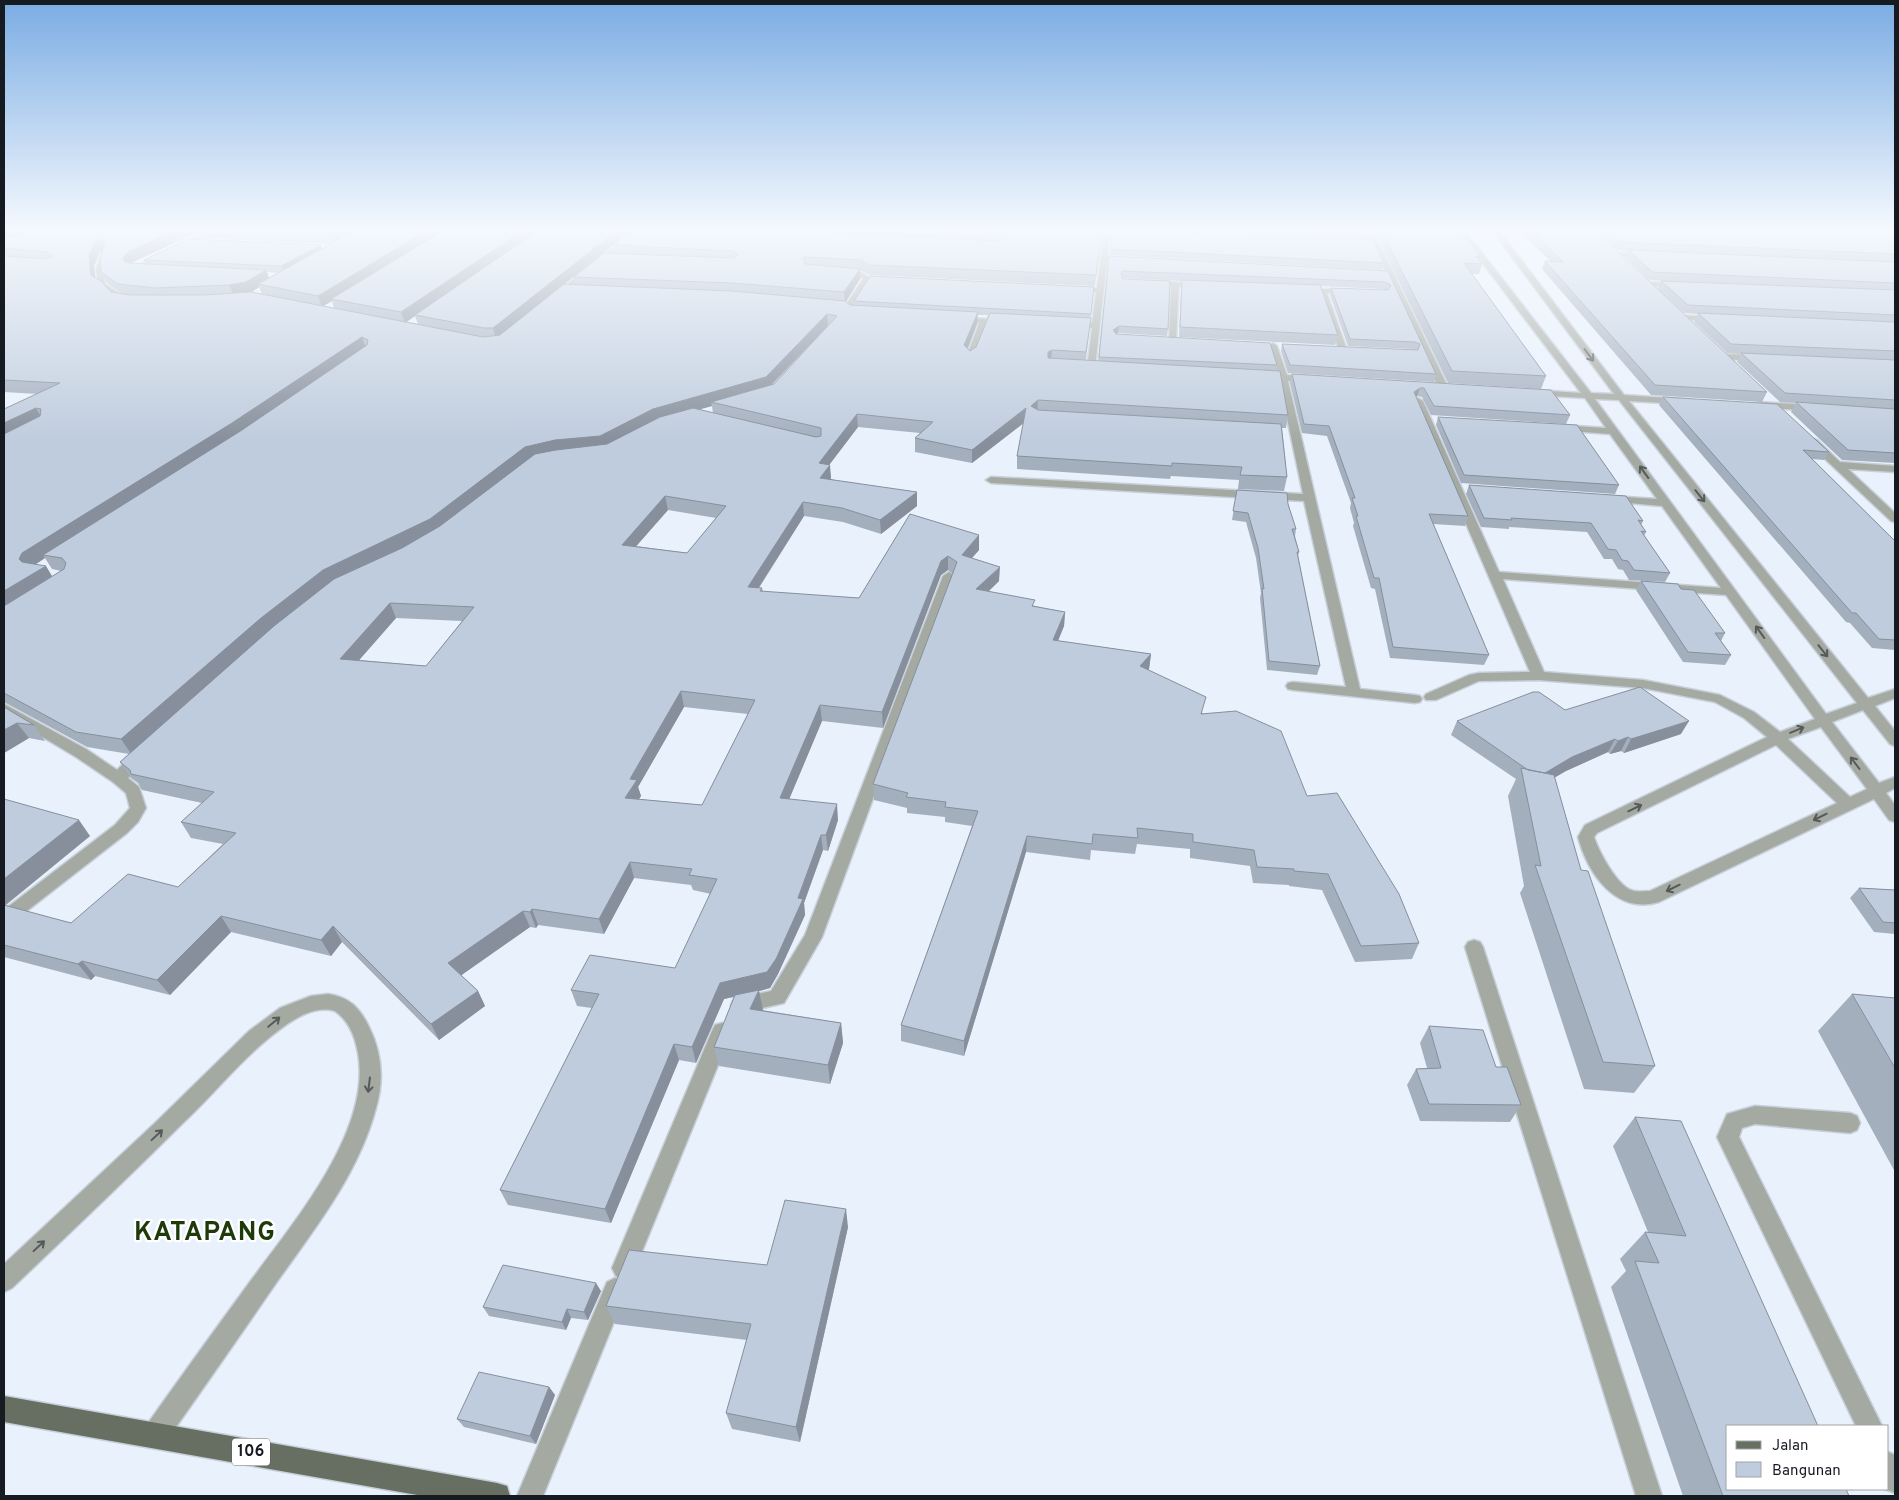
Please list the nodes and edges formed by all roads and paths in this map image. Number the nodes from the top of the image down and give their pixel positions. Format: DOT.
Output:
graph roads {
  1 [pos="852,302"];
  2 [pos="1098,302"];
  3 [pos="1173,302"];
  4 [pos="1327,302"];
  5 [pos="1402,302"];
  6 [pos="1516,302"];
  7 [pos="1549,302"];
  8 [pos="839,307"];
  9 [pos="848,308"];
  10 [pos="872,315"];
  11 [pos="947,319"];
  12 [pos="1729,319"];
  13 [pos="984,321"];
  14 [pos="1012,322"];
  15 [pos="1058,324"];
  16 [pos="1095,326"];
  17 [pos="1694,330"];
  18 [pos="1183,341"];
  19 [pos="1273,346"];
  20 [pos="1333,349"];
  21 [pos="970,358"];
  22 [pos="1771,359"];
  23 [pos="1091,368"];
  24 [pos="1736,369"];
  25 [pos="1254,376"];
  26 [pos="1283,378"];
  27 [pos="1320,380"];
  28 [pos="1443,387"];
  29 [pos="1528,392"];
  30 [pos="1762,394"];
  31 [pos="1588,396"];
  32 [pos="1621,398"];
  33 [pos="1418,401"];
  34 [pos="1688,401"];
  35 [pos="1746,404"];
  36 [pos="1775,406"];
  37 [pos="1821,409"];
  38 [pos="1789,419"];
  39 [pos="1554,428"];
  40 [pos="1614,431"];
  41 [pos="1802,432"];
  42 [pos="1837,464"];
  43 [pos="1895,469"];
  44 [pos="991,480"];
  45 [pos="1309,498"];
  46 [pos="1599,498"];
  47 [pos="1666,503"];
  48 [pos="1895,519"];
  49 [pos="1495,575"];
  50 [pos="949,576"];
  51 [pos="1731,592"];
  52 [pos="1539,676"];
  53 [pos="1293,686"];
  54 [pos="1354,693"];
  55 [pos="1895,694"];
  56 [pos="1431,698"];
  57 [pos="1415,699"];
  58 [pos="1866,704"];
  59 [pos="4,708"];
  60 [pos="1823,720"];
  61 [pos="1778,738"];
  62 [pos="1895,741"];
  63 [pos="147,752"];
  64 [pos="118,778"];
  65 [pos="1895,782"];
  66 [pos="1876,790"];
  67 [pos="1848,804"];
  68 [pos="1895,816"];
  69 [pos="4,919"];
  70 [pos="1474,947"];
  71 [pos="1850,1122"];
  72 [pos="4,1280"];
  73 [pos="4,1408"];
  74 [pos="1869,1425"];
  75 [pos="155,1435"];
  76 [pos="1889,1467"];
  77 [pos="1895,1480"];
  78 [pos="497,1496"];
  79 [pos="530,1496"];
  80 [pos="1649,1496"];
  1 -- 9 [label="street"];
  2 -- 16 [label="street"];
  3 -- 18 [label="street"];
  4 -- 20 [label="street"];
  5 -- 28 [label="street"];
  6 -- 31 [label="street"];
  7 -- 32 [label="street, one-way"];
  8 -- 9 [label="street"];
  9 -- 10 [label="street"];
  11 -- 13 [label="street"];
  12 -- 17 [label="street"];
  13 -- 14 [label="street"];
  13 -- 21 [label="street"];
  15 -- 16 [label="street"];
  16 -- 23 [label="street"];
  19 -- 26 [label="street"];
  22 -- 24 [label="street"];
  25 -- 26 [label="street"];
  26 -- 27 [label="street"];
  26 -- 45 [label="street"];
  29 -- 31 [label="street"];
  30 -- 36 [label="street"];
  31 -- 32 [label="street"];
  31 -- 40 [label="street"];
  32 -- 34 [label="street"];
  32 -- 58 [label="street, one-way"];
  33 -- 49 [label="street"];
  35 -- 36 [label="street"];
  36 -- 37 [label="street"];
  36 -- 38 [label="street"];
  39 -- 40 [label="street"];
  47 -- 40 [label="street, one-way"];
  41 -- 42 [label="street"];
  42 -- 43 [label="street"];
  42 -- 48 [label="street"];
  44 -- 45 [label="street"];
  45 -- 54 [label="street"];
  46 -- 47 [label="street"];
  47 -- 51 [label="street"];
  49 -- 51 [label="street"];
  49 -- 52 [label="street"];
  50 -- 79 [label="street"];
  60 -- 51 [label="street, one-way"];
  52 -- 56 [label="street"];
  52 -- 61 [label="street"];
  53 -- 54 [label="street"];
  54 -- 57 [label="street"];
  55 -- 58 [label="street"];
  58 -- 60 [label="street"];
  58 -- 62 [label="street"];
  59 -- 64 [label="street"];
  61 -- 60 [label="street, one-way"];
  66 -- 60 [label="street, one-way"];
  61 -- 67 [label="street"];
  67 -- 61 [label="street, one-way"];
  63 -- 64 [label="street"];
  64 -- 69 [label="street"];
  65 -- 66 [label="street"];
  66 -- 67 [label="street"];
  66 -- 68 [label="street"];
  70 -- 80 [label="street"];
  71 -- 74 [label="street"];
  72 -- 75 [label="street, one-way"];
  73 -- 75 [label="main road, 106"];
  75 -- 78 [label="main road, 106"];
  76 -- 77 [label="street"];
}
